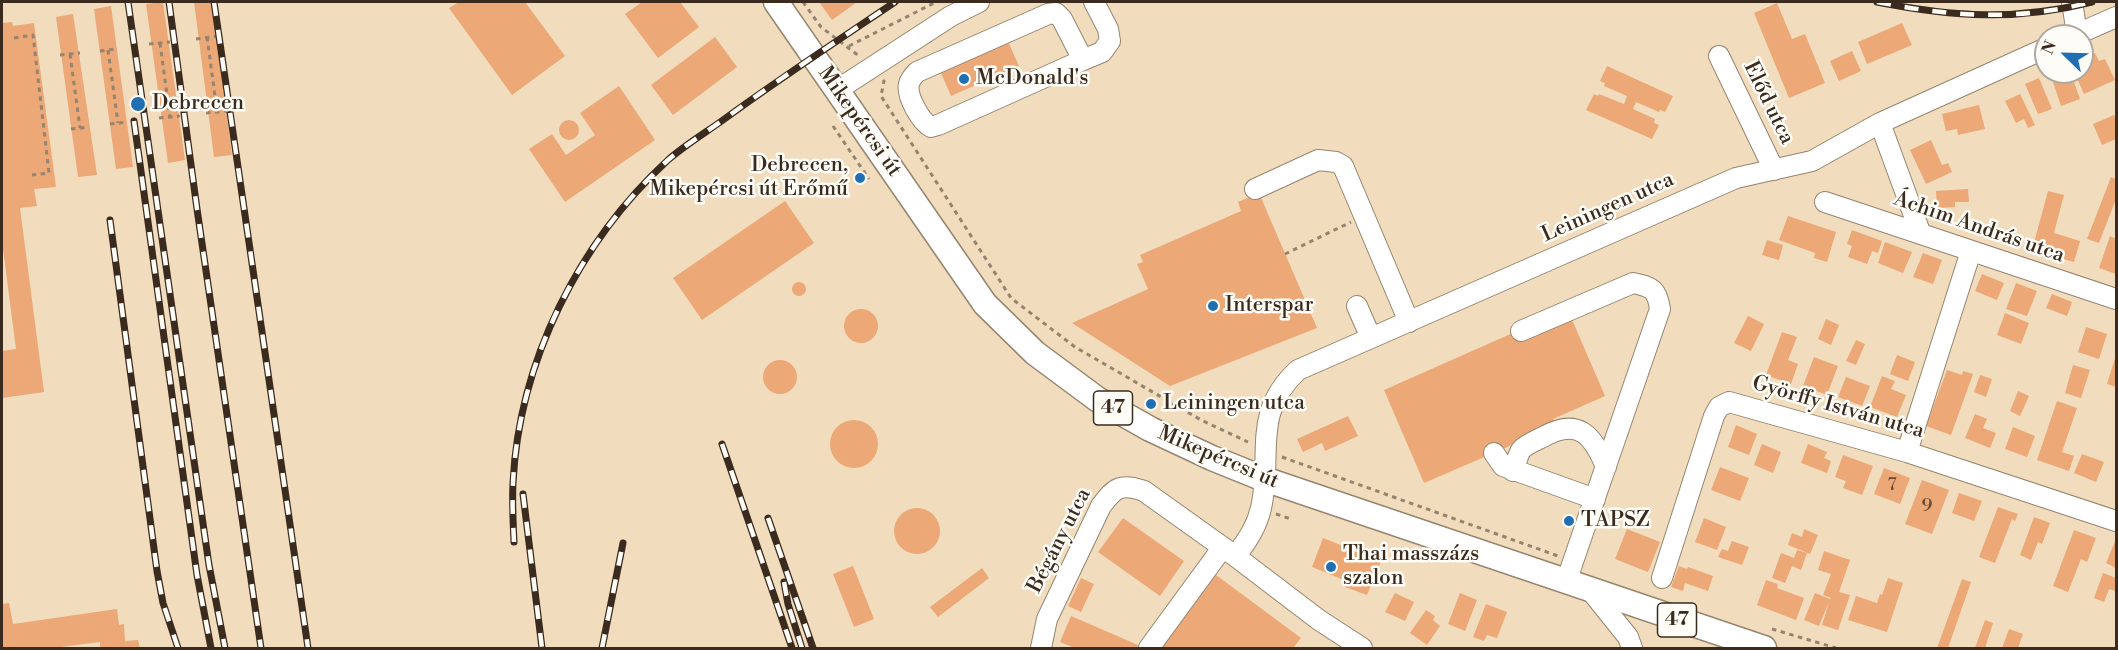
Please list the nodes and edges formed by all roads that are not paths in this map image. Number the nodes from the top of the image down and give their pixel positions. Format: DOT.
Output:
graph roads {
  1 [pos="776,2"];
  2 [pos="979,2"];
  3 [pos="1094,2"];
  4 [pos="2072,2"];
  5 [pos="2116,17"];
  6 [pos="2074,24"];
  7 [pos="2094,27"];
  8 [pos="2034,53"];
  9 [pos="1719,56"];
  10 [pos="1083,60"];
  11 [pos="837,90"];
  12 [pos="1880,123"];
  13 [pos="1774,170"];
  14 [pos="1256,189"];
  15 [pos="1825,202"];
  16 [pos="1920,232"];
  17 [pos="1971,251"];
  18 [pos="2116,299"];
  19 [pos="1357,306"];
  20 [pos="1409,322"];
  21 [pos="1521,331"];
  22 [pos="1371,338"];
  23 [pos="1907,452"];
  24 [pos="1494,453"];
  25 [pos="1606,468"];
  26 [pos="1513,471"];
  27 [pos="1264,479"];
  28 [pos="1595,499"];
  29 [pos="2116,521"];
  30 [pos="1229,551"];
  31 [pos="1570,572"];
  32 [pos="1662,579"];
  33 [pos="1590,591"];
  34 [pos="1766,638"];
  35 [pos="1041,648"];
  36 [pos="1149,648"];
  37 [pos="1362,648"];
  38 [pos="1632,648"];
  1 -- 11 [label="main road, Mikepércsi út / 47"];
  2 -- 11 [label="street"];
  3 -- 10 [label="street"];
  4 -- 6 [label="street"];
  5 -- 7 [label="street"];
  8 -- 12 [label="street, Leiningen utca"];
  9 -- 13 [label="street, Előd utca"];
  10 -- 10 [label="street"];
  11 -- 27 [label="main road, Mikepércsi út / 47"];
  12 -- 13 [label="street, Leiningen utca"];
  12 -- 16 [label="street"];
  13 -- 20 [label="street, Leiningen utca"];
  14 -- 20 [label="street"];
  15 -- 16 [label="street, Áchim András utca"];
  16 -- 17 [label="street, Áchim András utca"];
  17 -- 18 [label="street, Áchim András utca"];
  17 -- 23 [label="street"];
  19 -- 22 [label="street"];
  20 -- 22 [label="street, Leiningen utca"];
  21 -- 25 [label="street"];
  22 -- 27 [label="street, Leiningen utca"];
  23 -- 29 [label="street, Györffy István utca"];
  23 -- 32 [label="street, Györffy István utca"];
  24 -- 26 [label="street"];
  25 -- 26 [label="street"];
  25 -- 28 [label="street"];
  26 -- 28 [label="street"];
  27 -- 30 [label="street, Leiningen utca"];
  27 -- 31 [label="main road, Mikepércsi út / 47"];
  28 -- 31 [label="street"];
  30 -- 35 [label="street, Bégány utca"];
  30 -- 36 [label="street, Leiningen utca"];
  30 -- 37 [label="street"];
  31 -- 33 [label="main road, Mikepércsi út / 47"];
  33 -- 34 [label="main road, Mikepércsi út / 47"];
  33 -- 38 [label="street"];
}
